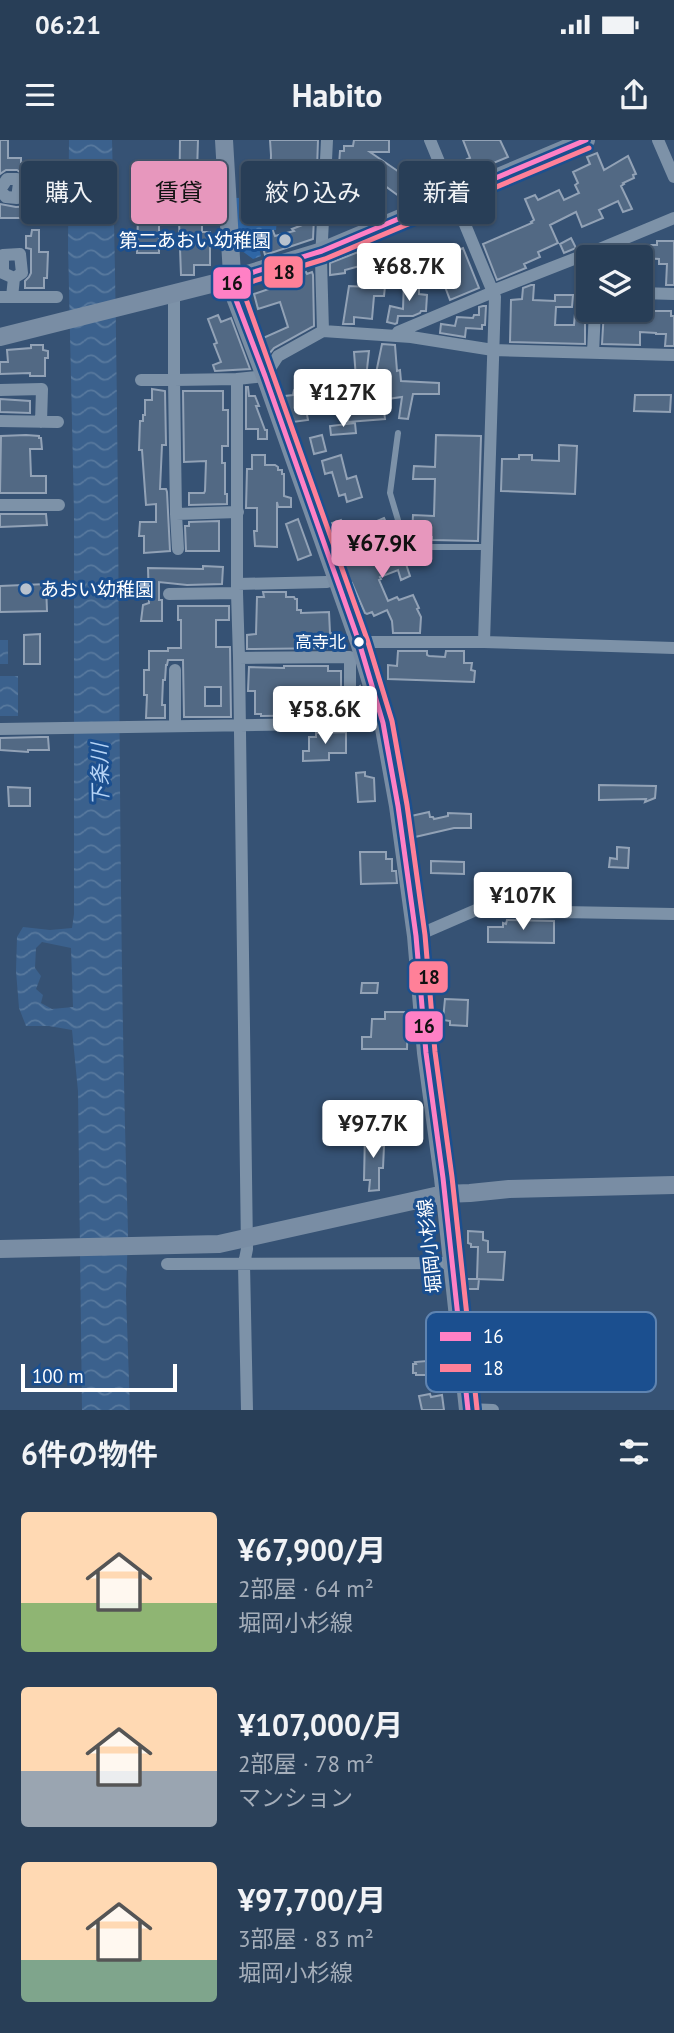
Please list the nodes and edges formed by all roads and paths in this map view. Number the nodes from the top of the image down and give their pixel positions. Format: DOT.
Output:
graph roads {
  1 [pos="224,140"];
  2 [pos="327,140"];
  3 [pos="430,140"];
  4 [pos="586,140"];
  5 [pos="658,140"];
  6 [pos="439,161"];
  7 [pos="674,177"];
  8 [pos="495,178"];
  9 [pos="674,218"];
  10 [pos="399,219"];
  11 [pos="465,224"];
  12 [pos="615,245"];
  13 [pos="323,251"];
  14 [pos="576,261"];
  15 [pos="14,278"];
  16 [pos="231,279"];
  17 [pos="492,291"];
  18 [pos="174,293"];
  19 [pos="653,293"];
  20 [pos="674,294"];
  21 [pos="6,297"];
  22 [pos="57,297"];
  23 [pos="595,322"];
  24 [pos="323,331"];
  25 [pos="395,336"];
  26 [pos="0,337"];
  27 [pos="493,350"];
  28 [pos="593,353"];
  29 [pos="674,355"];
  30 [pos="265,376"];
  31 [pos="237,379"];
  32 [pos="141,380"];
  33 [pos="174,380"];
  34 [pos="0,390"];
  35 [pos="0,421"];
  36 [pos="41,422"];
  37 [pos="58,422"];
  38 [pos="398,433"];
  39 [pos="0,505"];
  40 [pos="59,505"];
  41 [pos="238,512"];
  42 [pos="176,514"];
  43 [pos="487,547"];
  44 [pos="178,549"];
  45 [pos="327,582"];
  46 [pos="237,588"];
  47 [pos="169,594"];
  48 [pos="359,642"];
  49 [pos="484,642"];
  50 [pos="674,648"];
  51 [pos="239,659"];
  52 [pos="175,670"];
  53 [pos="350,723"];
  54 [pos="383,723"];
  55 [pos="240,724"];
  56 [pos="175,725"];
  57 [pos="0,729"];
  58 [pos="674,915"];
  59 [pos="416,936"];
  60 [pos="674,1185"];
  61 [pos="444,1194"];
  62 [pos="246,1240"];
  63 [pos="0,1249"];
  64 [pos="452,1263"];
  65 [pos="167,1264"];
  66 [pos="244,1264"];
  67 [pos="457,1312"];
  68 [pos="466,1392"];
  69 [pos="247,1410"];
  70 [pos="468,1410"];
  71 [pos="493,1410"];
  1 -- 16 [label="street, 堀岡小杉線"];
  2 -- 13 [label="street"];
  3 -- 6 [label="street"];
  4 -- 8 [label="street"];
  5 -- 7 [label="street"];
  9 -- 12 [label="street"];
  10 -- 13 [label="street"];
  11 -- 17 [label="street"];
  13 -- 16 [label="street"];
  13 -- 24 [label="street"];
  14 -- 17 [label="street"];
  15 -- 21 [label="street"];
  16 -- 18 [label="street"];
  16 -- 30 [label="street, 堀岡小杉線"];
  17 -- 25 [label="street"];
  17 -- 27 [label="street"];
  18 -- 26 [label="street"];
  18 -- 33 [label="street"];
  19 -- 20 [label="street"];
  21 -- 22 [label="street"];
  23 -- 28 [label="street"];
  24 -- 25 [label="street"];
  24 -- 30 [label="street"];
  25 -- 27 [label="street"];
  27 -- 28 [label="street"];
  27 -- 43 [label="street"];
  28 -- 29 [label="street"];
  30 -- 31 [label="street"];
  30 -- 48 [label="street, 堀岡小杉線"];
  31 -- 33 [label="street"];
  31 -- 41 [label="street"];
  32 -- 33 [label="street"];
  33 -- 42 [label="street"];
  34 -- 36 [label="street"];
  35 -- 36 [label="street"];
  36 -- 37 [label="street"];
  38 -- 43 [label="lane"];
  39 -- 40 [label="street"];
  41 -- 42 [label="street"];
  41 -- 46 [label="street"];
  42 -- 44 [label="street"];
  43 -- 49 [label="street"];
  45 -- 46 [label="street"];
  46 -- 47 [label="street"];
  46 -- 51 [label="street"];
  48 -- 49 [label="street"];
  48 -- 54 [label="street, 堀岡小杉線"];
  49 -- 50 [label="street"];
  51 -- 53 [label="street"];
  51 -- 55 [label="street"];
  52 -- 56 [label="street"];
  53 -- 54 [label="street"];
  53 -- 55 [label="street"];
  54 -- 59 [label="street, 堀岡小杉線"];
  55 -- 56 [label="street"];
  55 -- 62 [label="street"];
  56 -- 57 [label="street"];
  58 -- 59 [label="street"];
  59 -- 61 [label="street, 堀岡小杉線"];
  60 -- 61 [label="street"];
  61 -- 62 [label="street"];
  61 -- 64 [label="street, 堀岡小杉線"];
  62 -- 63 [label="street"];
  62 -- 66 [label="street"];
  64 -- 66 [label="street"];
  64 -- 67 [label="street, 堀岡小杉線"];
  65 -- 66 [label="street"];
  66 -- 69 [label="street"];
  68 -- 70 [label="street, 堀岡小杉線"];
  70 -- 71 [label="street"];
}
